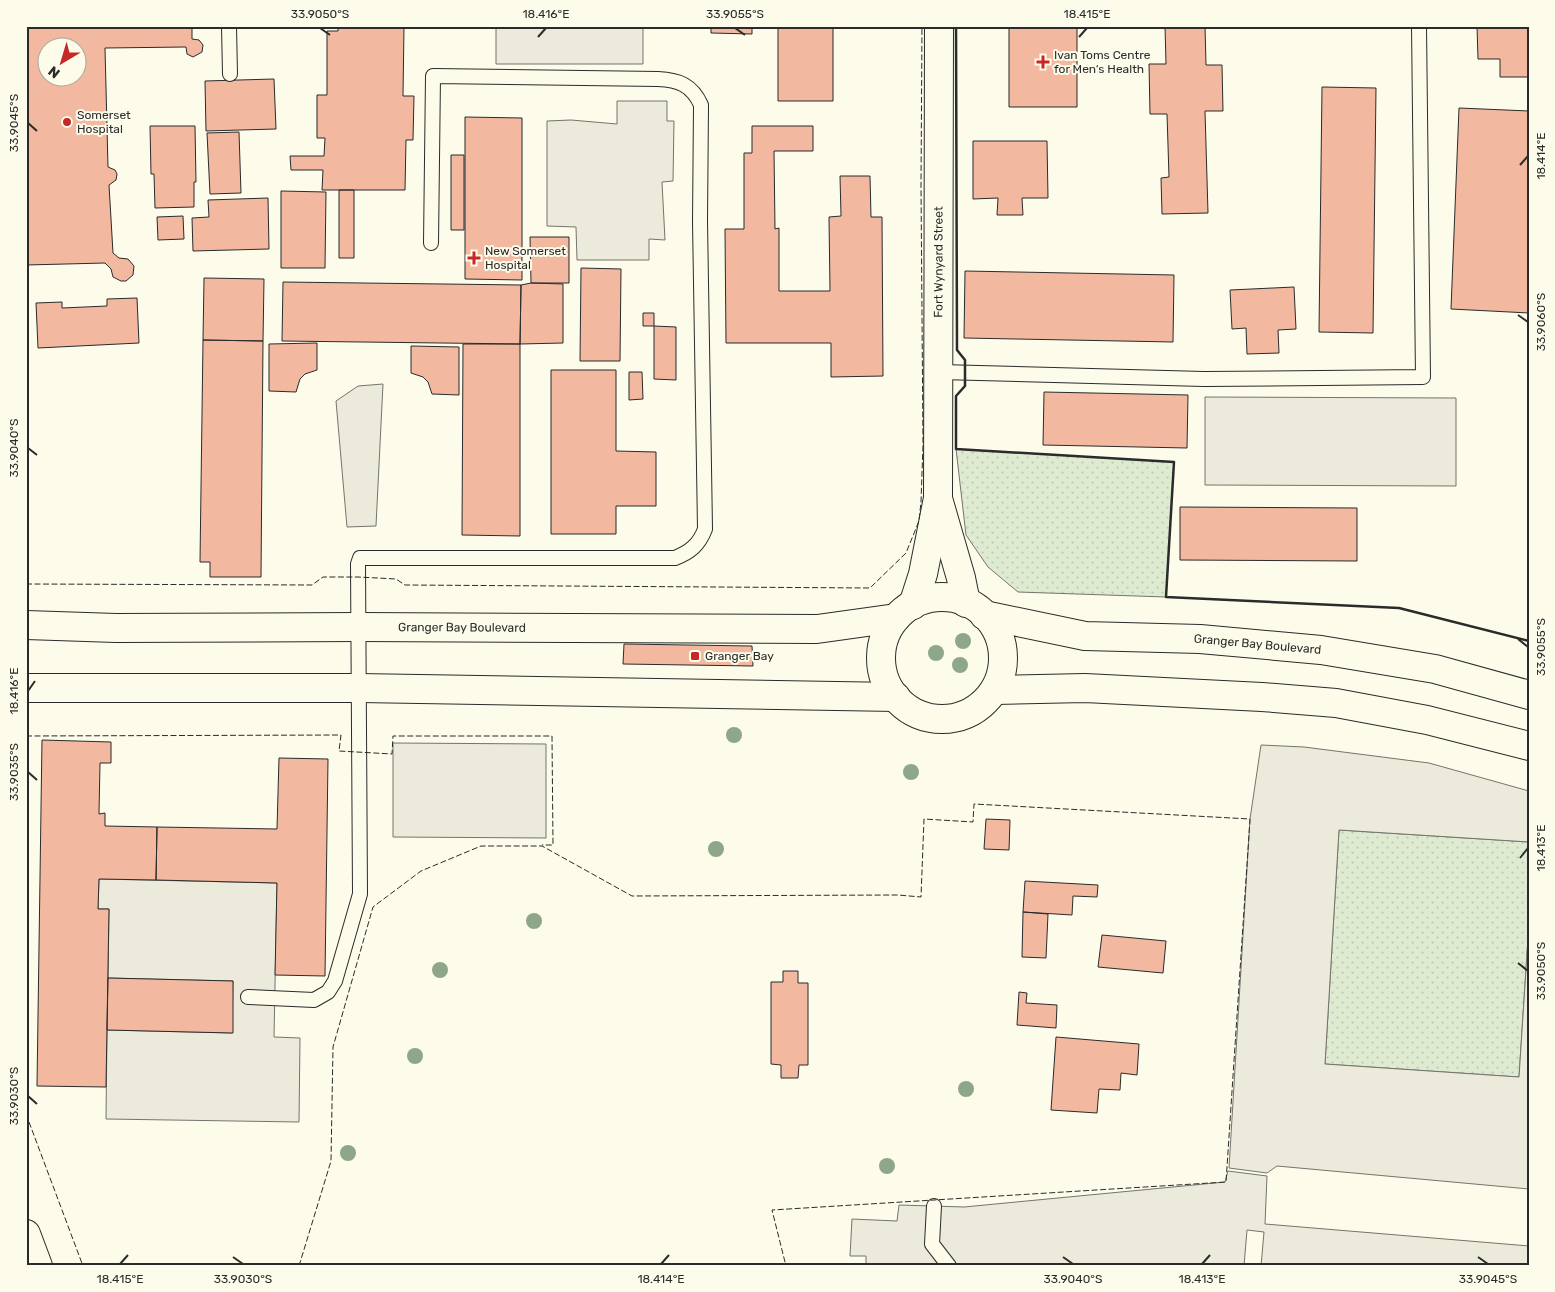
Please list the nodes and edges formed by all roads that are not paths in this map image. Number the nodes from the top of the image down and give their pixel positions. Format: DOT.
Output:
graph roads {
  1 [pos="229,26"];
  2 [pos="939,26"];
  3 [pos="1419,26"];
  4 [pos="230,74"];
  5 [pos="431,243"];
  6 [pos="940,372"];
  7 [pos="938,498"];
  8 [pos="975,609"];
  9 [pos="905,612"];
  10 [pos="26,625"];
  11 [pos="358,627"];
  12 [pos="26,688"];
  13 [pos="359,688"];
  14 [pos="994,690"];
  15 [pos="1529,695"];
  16 [pos="896,697"];
  17 [pos="1529,746"];
  18 [pos="248,997"];
  19 [pos="934,1206"];
  20 [pos="26,1234"];
  21 [pos="38,1266"];
  22 [pos="949,1266"];
  1 -- 4 [label="lane"];
  2 -- 6 [label="street, Fort Wynyard Street"];
  3 -- 6 [label="lane"];
  5 -- 11 [label="lane"];
  6 -- 7 [label="street, Fort Wynyard Street"];
  7 -- 8 [label="street, Fort Wynyard Street"];
  7 -- 9 [label="street, Fort Wynyard Street"];
  8 -- 9 [label="street"];
  8 -- 14 [label="street"];
  8 -- 15 [label="street, Granger Bay Boulevard"];
  9 -- 11 [label="street, Granger Bay Boulevard"];
  9 -- 16 [label="street"];
  10 -- 11 [label="street, Granger Bay Boulevard"];
  11 -- 13 [label="lane"];
  12 -- 13 [label="street"];
  13 -- 16 [label="street"];
  13 -- 18 [label="lane"];
  14 -- 16 [label="street"];
  14 -- 17 [label="street"];
  19 -- 22 [label="lane"];
  20 -- 21 [label="street"];
}
